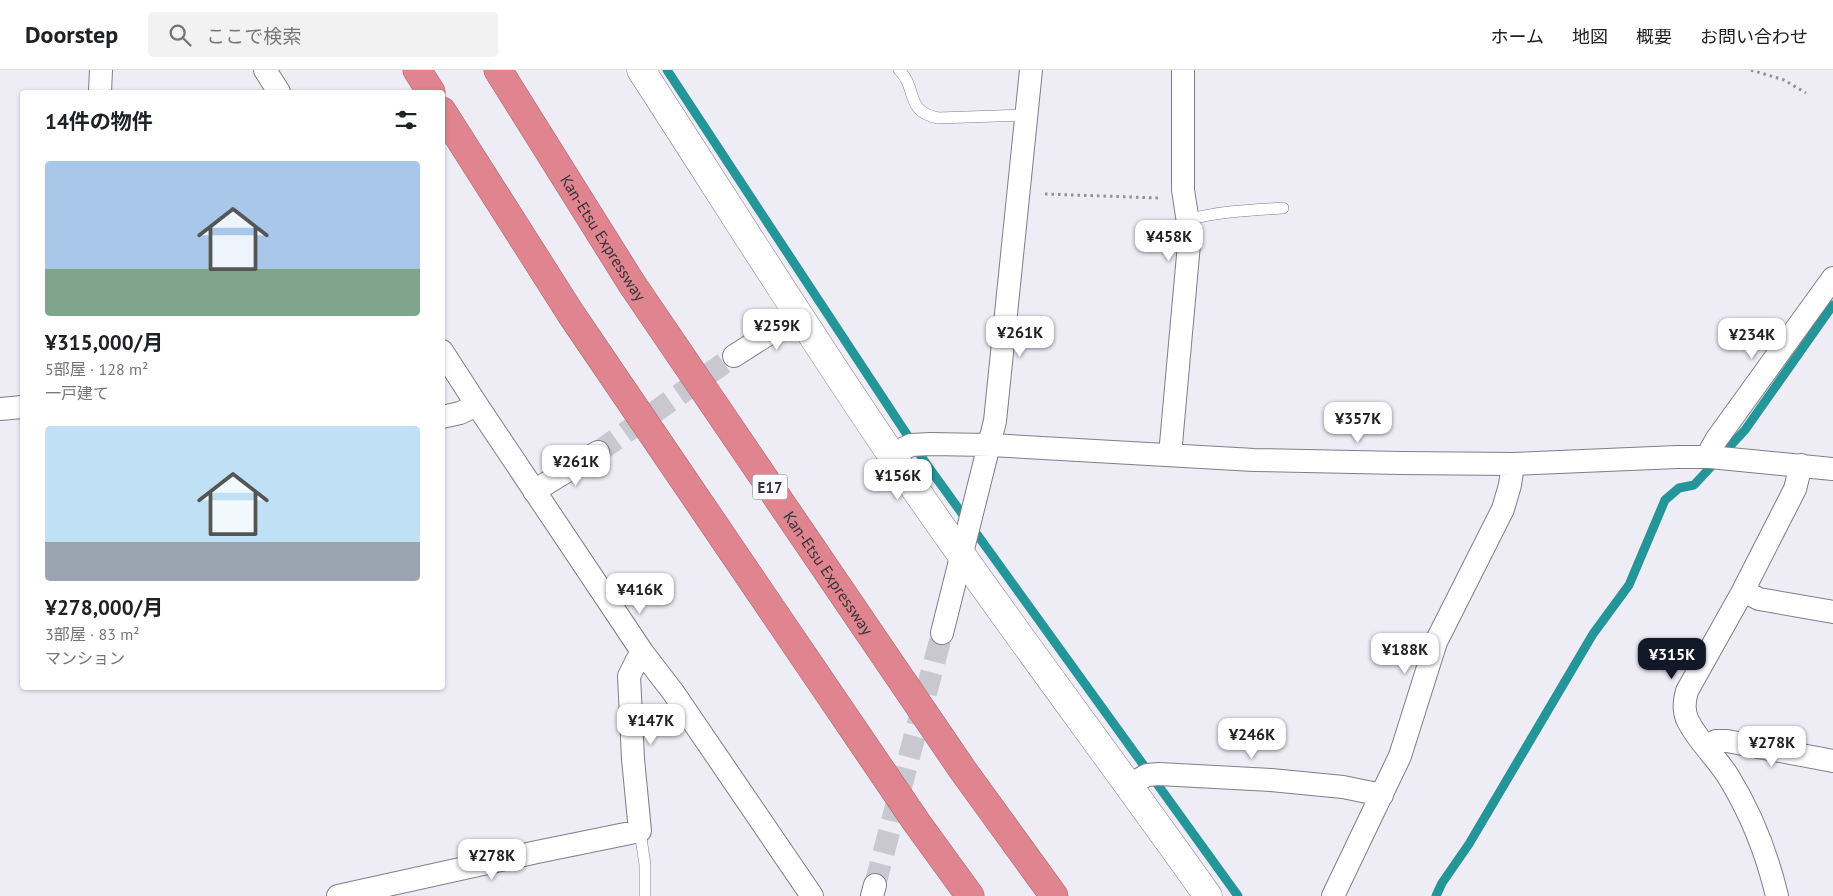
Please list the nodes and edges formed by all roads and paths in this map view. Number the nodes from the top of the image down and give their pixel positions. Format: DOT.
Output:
graph roads {
  1 [pos="102,70"];
  2 [pos="265,70"];
  3 [pos="417,70"];
  4 [pos="498,70"];
  5 [pos="641,70"];
  6 [pos="899,70"];
  7 [pos="1031,70"];
  8 [pos="1182,70"];
  9 [pos="1751,70"];
  10 [pos="100,90"];
  11 [pos="278,90"];
  12 [pos="430,90"];
  13 [pos="1806,93"];
  14 [pos="1025,115"];
  15 [pos="445,116"];
  16 [pos="1018,193"];
  17 [pos="1283,208"];
  18 [pos="1186,209"];
  19 [pos="1833,278"];
  20 [pos="798,315"];
  21 [pos="445,356"];
  22 [pos="734,356"];
  23 [pos="477,405"];
  24 [pos="20,407"];
  25 [pos="0,409"];
  26 [pos="445,416"];
  27 [pos="990,445"];
  28 [pos="598,452"];
  29 [pos="892,454"];
  30 [pos="1170,455"];
  31 [pos="1710,457"];
  32 [pos="1513,464"];
  33 [pos="1801,465"];
  34 [pos="1833,469"];
  35 [pos="534,491"];
  36 [pos="963,556"];
  37 [pos="1743,591"];
  38 [pos="1833,612"];
  39 [pos="942,633"];
  40 [pos="643,653"];
  41 [pos="1706,746"];
  42 [pos="1833,760"];
  43 [pos="1129,785"];
  44 [pos="1382,795"];
  45 [pos="640,831"];
  46 [pos="338,896"];
  47 [pos="645,896"];
  48 [pos="812,896"];
  49 [pos="970,896"];
  50 [pos="1054,896"];
  51 [pos="1208,896"];
  52 [pos="1333,896"];
  53 [pos="1777,896"];
  1 -- 10 [label="street"];
  2 -- 11 [label="street"];
  3 -- 12 [label="highway"];
  4 -- 50 [label="highway, Kan-Etsu Expressway / E17"];
  5 -- 20 [label="street"];
  6 -- 14 [label="lane"];
  7 -- 14 [label="street"];
  8 -- 18 [label="street"];
  9 -- 13 [label="path"];
  14 -- 16 [label="street"];
  15 -- 49 [label="highway"];
  16 -- 18 [label="path"];
  16 -- 27 [label="street"];
  17 -- 18 [label="lane"];
  18 -- 30 [label="street"];
  19 -- 31 [label="street"];
  20 -- 22 [label="street"];
  20 -- 29 [label="street"];
  21 -- 23 [label="street"];
  23 -- 26 [label="street"];
  23 -- 35 [label="street"];
  24 -- 25 [label="street"];
  27 -- 29 [label="street"];
  27 -- 30 [label="street"];
  27 -- 36 [label="street"];
  28 -- 35 [label="street"];
  29 -- 36 [label="street"];
  30 -- 32 [label="street"];
  31 -- 32 [label="street"];
  31 -- 33 [label="street"];
  32 -- 44 [label="street"];
  33 -- 34 [label="street"];
  33 -- 37 [label="street"];
  35 -- 40 [label="street"];
  36 -- 39 [label="street"];
  36 -- 43 [label="street"];
  37 -- 38 [label="street"];
  37 -- 41 [label="street"];
  40 -- 45 [label="street"];
  40 -- 48 [label="street"];
  41 -- 42 [label="street"];
  41 -- 53 [label="street"];
  43 -- 44 [label="street"];
  43 -- 51 [label="street"];
  44 -- 52 [label="street"];
  45 -- 46 [label="street"];
  45 -- 47 [label="lane"];
}
